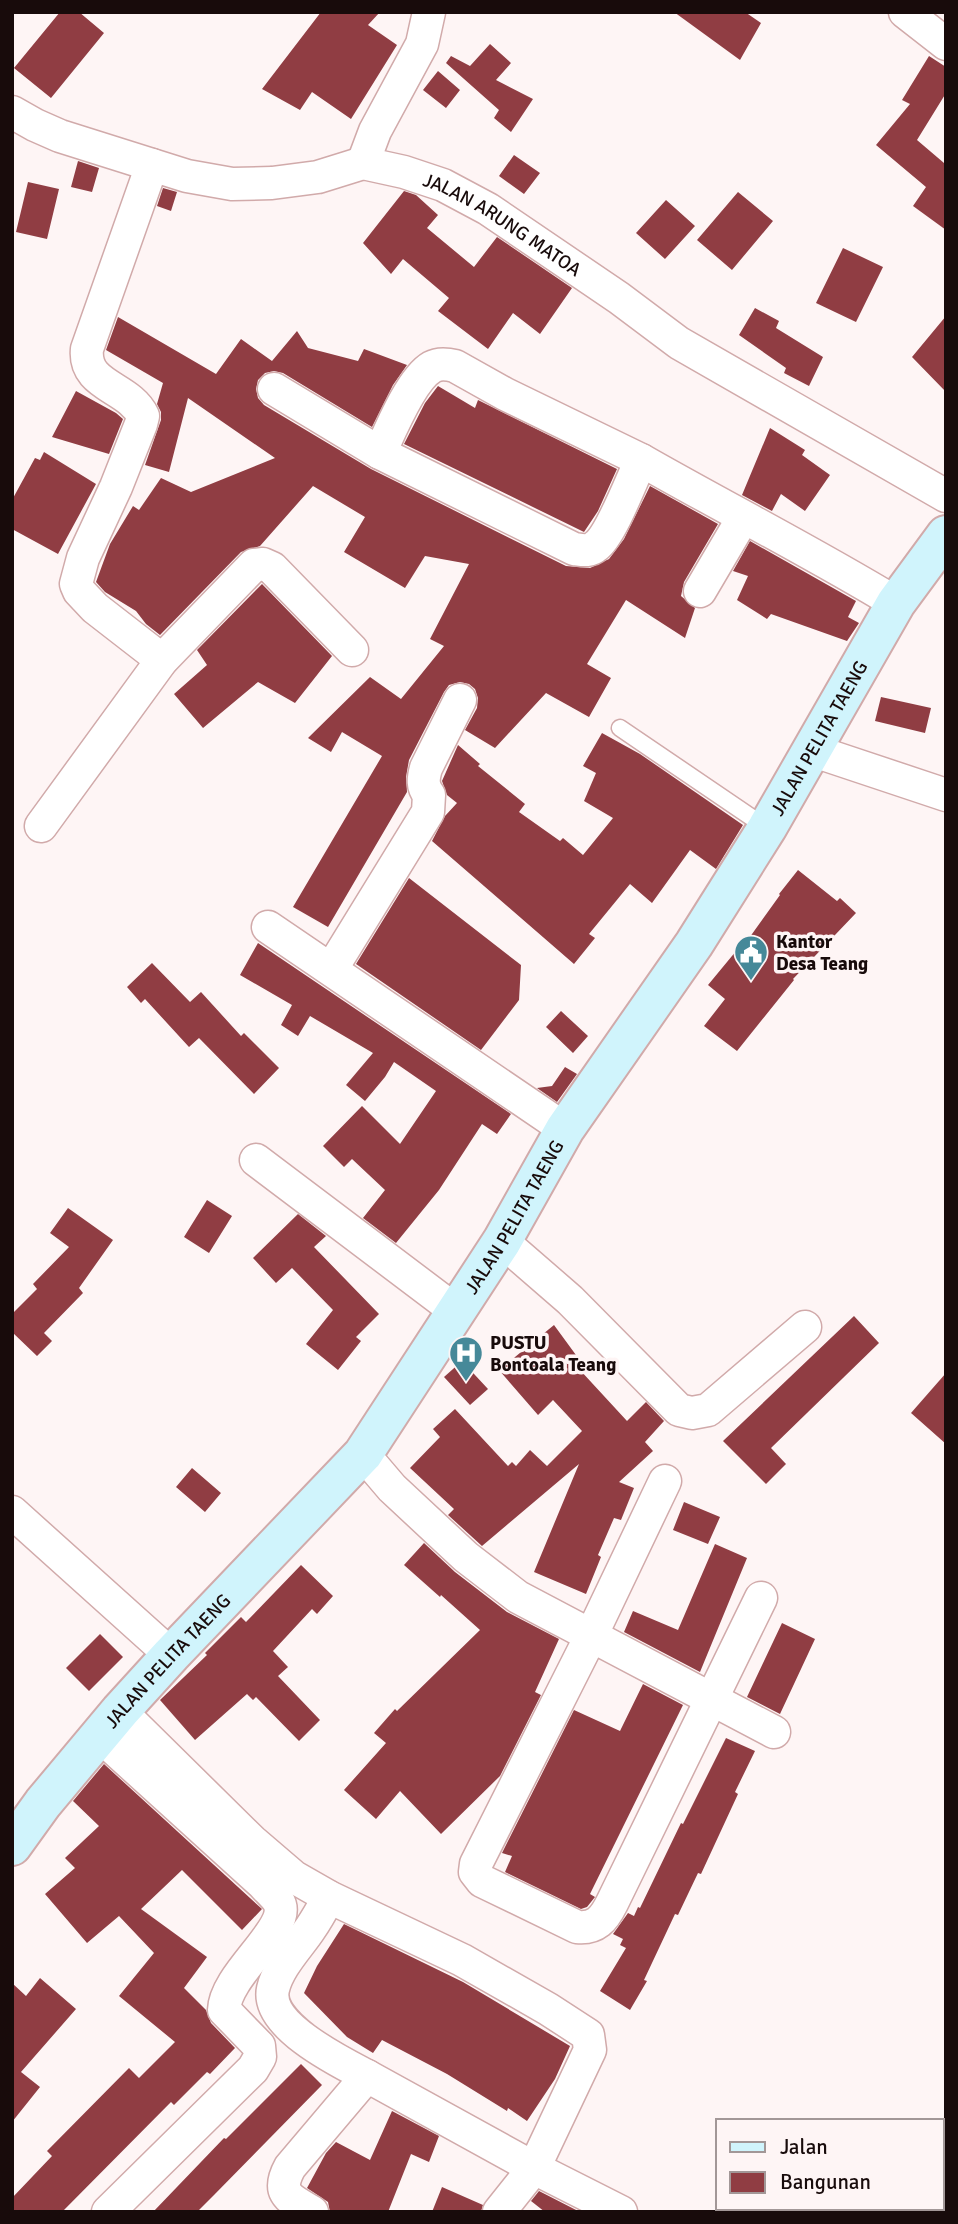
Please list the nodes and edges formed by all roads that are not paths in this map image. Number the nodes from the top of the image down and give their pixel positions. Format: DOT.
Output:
graph roads {
  1 [pos="429,12"];
  2 [pos="905,12"];
  3 [pos="946,44"];
  4 [pos="12,112"];
  5 [pos="363,163"];
  6 [pos="152,165"];
  7 [pos="274,389"];
  8 [pos="380,453"];
  9 [pos="641,460"];
  10 [pos="946,496"];
  11 [pos="743,518"];
  12 [pos="946,535"];
  13 [pos="700,591"];
  14 [pos="896,603"];
  15 [pos="352,650"];
  16 [pos="162,660"];
  17 [pos="460,700"];
  18 [pos="620,728"];
  19 [pos="811,750"];
  20 [pos="946,795"];
  21 [pos="41,826"];
  22 [pos="767,828"];
  23 [pos="268,927"];
  24 [pos="332,968"];
  25 [pos="565,1129"];
  26 [pos="256,1160"];
  27 [pos="502,1241"];
  28 [pos="456,1311"];
  29 [pos="805,1327"];
  30 [pos="363,1454"];
  31 [pos="665,1481"];
  32 [pos="12,1512"];
  33 [pos="761,1598"];
  34 [pos="591,1636"];
  35 [pos="171,1655"];
  36 [pos="713,1699"];
  37 [pos="109,1723"];
  38 [pos="774,1732"];
  39 [pos="12,1846"];
  40 [pos="329,1897"];
  41 [pos="367,2076"];
  42 [pos="534,2168"];
  43 [pos="108,2212"];
  44 [pos="312,2212"];
  45 [pos="499,2212"];
  46 [pos="621,2212"];
  1 -- 5 [label="street"];
  2 -- 3 [label="street"];
  4 -- 6 [label="street, JALAN ARUNG MATOA"];
  5 -- 6 [label="street, JALAN ARUNG MATOA"];
  5 -- 10 [label="street, JALAN ARUNG MATOA"];
  6 -- 16 [label="street"];
  7 -- 8 [label="street"];
  8 -- 9 [label="street"];
  8 -- 9 [label="street"];
  9 -- 11 [label="street"];
  11 -- 13 [label="street"];
  11 -- 14 [label="street"];
  12 -- 14 [label="street, JALAN PELITA TAENG"];
  14 -- 19 [label="street, JALAN PELITA TAENG"];
  15 -- 16 [label="street"];
  16 -- 21 [label="street"];
  17 -- 24 [label="street"];
  18 -- 22 [label="lane"];
  19 -- 20 [label="street"];
  19 -- 22 [label="street, JALAN PELITA TAENG"];
  22 -- 25 [label="street, JALAN PELITA TAENG"];
  23 -- 24 [label="street"];
  24 -- 25 [label="street"];
  25 -- 27 [label="street, JALAN PELITA TAENG"];
  26 -- 28 [label="street"];
  27 -- 28 [label="street, JALAN PELITA TAENG"];
  27 -- 29 [label="street"];
  28 -- 30 [label="street, JALAN PELITA TAENG"];
  30 -- 34 [label="street"];
  30 -- 35 [label="street, JALAN PELITA TAENG"];
  31 -- 34 [label="street"];
  32 -- 35 [label="street"];
  33 -- 36 [label="street"];
  34 -- 36 [label="street"];
  34 -- 36 [label="street"];
  35 -- 37 [label="street, JALAN PELITA TAENG"];
  36 -- 38 [label="street"];
  37 -- 39 [label="street, JALAN PELITA TAENG"];
  37 -- 40 [label="street"];
  37 -- 43 [label="street"];
  40 -- 41 [label="street"];
  40 -- 42 [label="street"];
  41 -- 42 [label="street"];
  41 -- 44 [label="street"];
  42 -- 45 [label="street"];
  42 -- 46 [label="street"];
}
